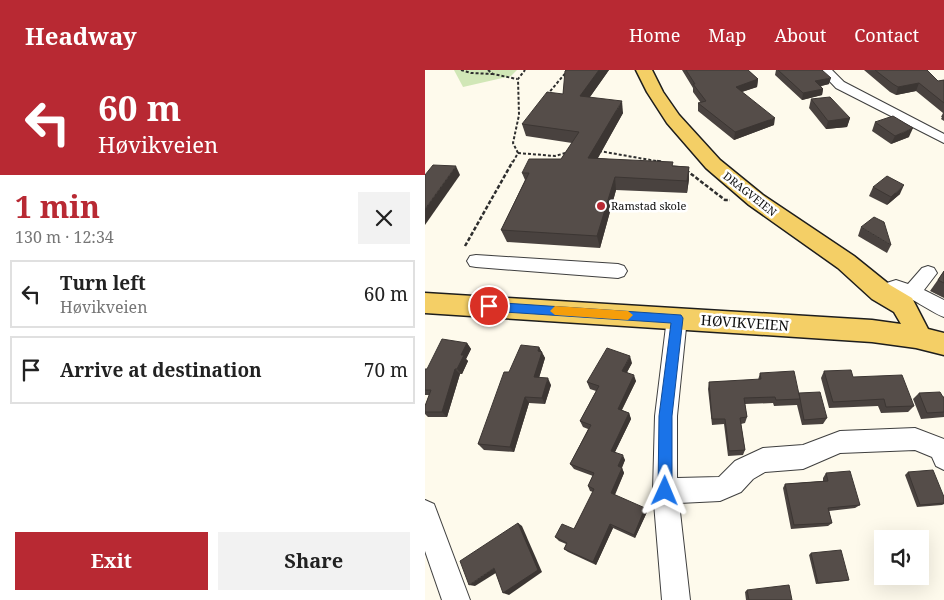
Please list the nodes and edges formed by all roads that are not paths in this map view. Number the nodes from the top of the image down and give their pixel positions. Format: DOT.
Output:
graph roads {
  1 [pos="645,70"];
  2 [pos="825,70"];
  3 [pos="944,139"];
  4 [pos="476,261"];
  5 [pos="619,271"];
  6 [pos="928,273"];
  7 [pos="881,292"];
  8 [pos="912,292"];
  9 [pos="425,303"];
  10 [pos="944,309"];
  11 [pos="677,318"];
  12 [pos="886,333"];
  13 [pos="916,337"];
  14 [pos="944,344"];
  15 [pos="944,458"];
  16 [pos="665,491"];
  17 [pos="425,514"];
  18 [pos="456,600"];
  19 [pos="676,600"];
  1 -- 7 [label="main road, DRAGVEIEN"];
  2 -- 3 [label="street"];
  4 -- 5 [label="street"];
  6 -- 8 [label="street"];
  7 -- 8 [label="street"];
  7 -- 12 [label="main road"];
  7 -- 13 [label="main road, DRAGVEIEN"];
  8 -- 10 [label="street"];
  9 -- 11 [label="main road, HØVIKVEIEN"];
  11 -- 12 [label="main road, HØVIKVEIEN"];
  11 -- 16 [label="street"];
  12 -- 13 [label="main road, HØVIKVEIEN"];
  13 -- 14 [label="main road, HØVIKVEIEN"];
  15 -- 16 [label="street"];
  16 -- 19 [label="street"];
  17 -- 18 [label="street"];
}
